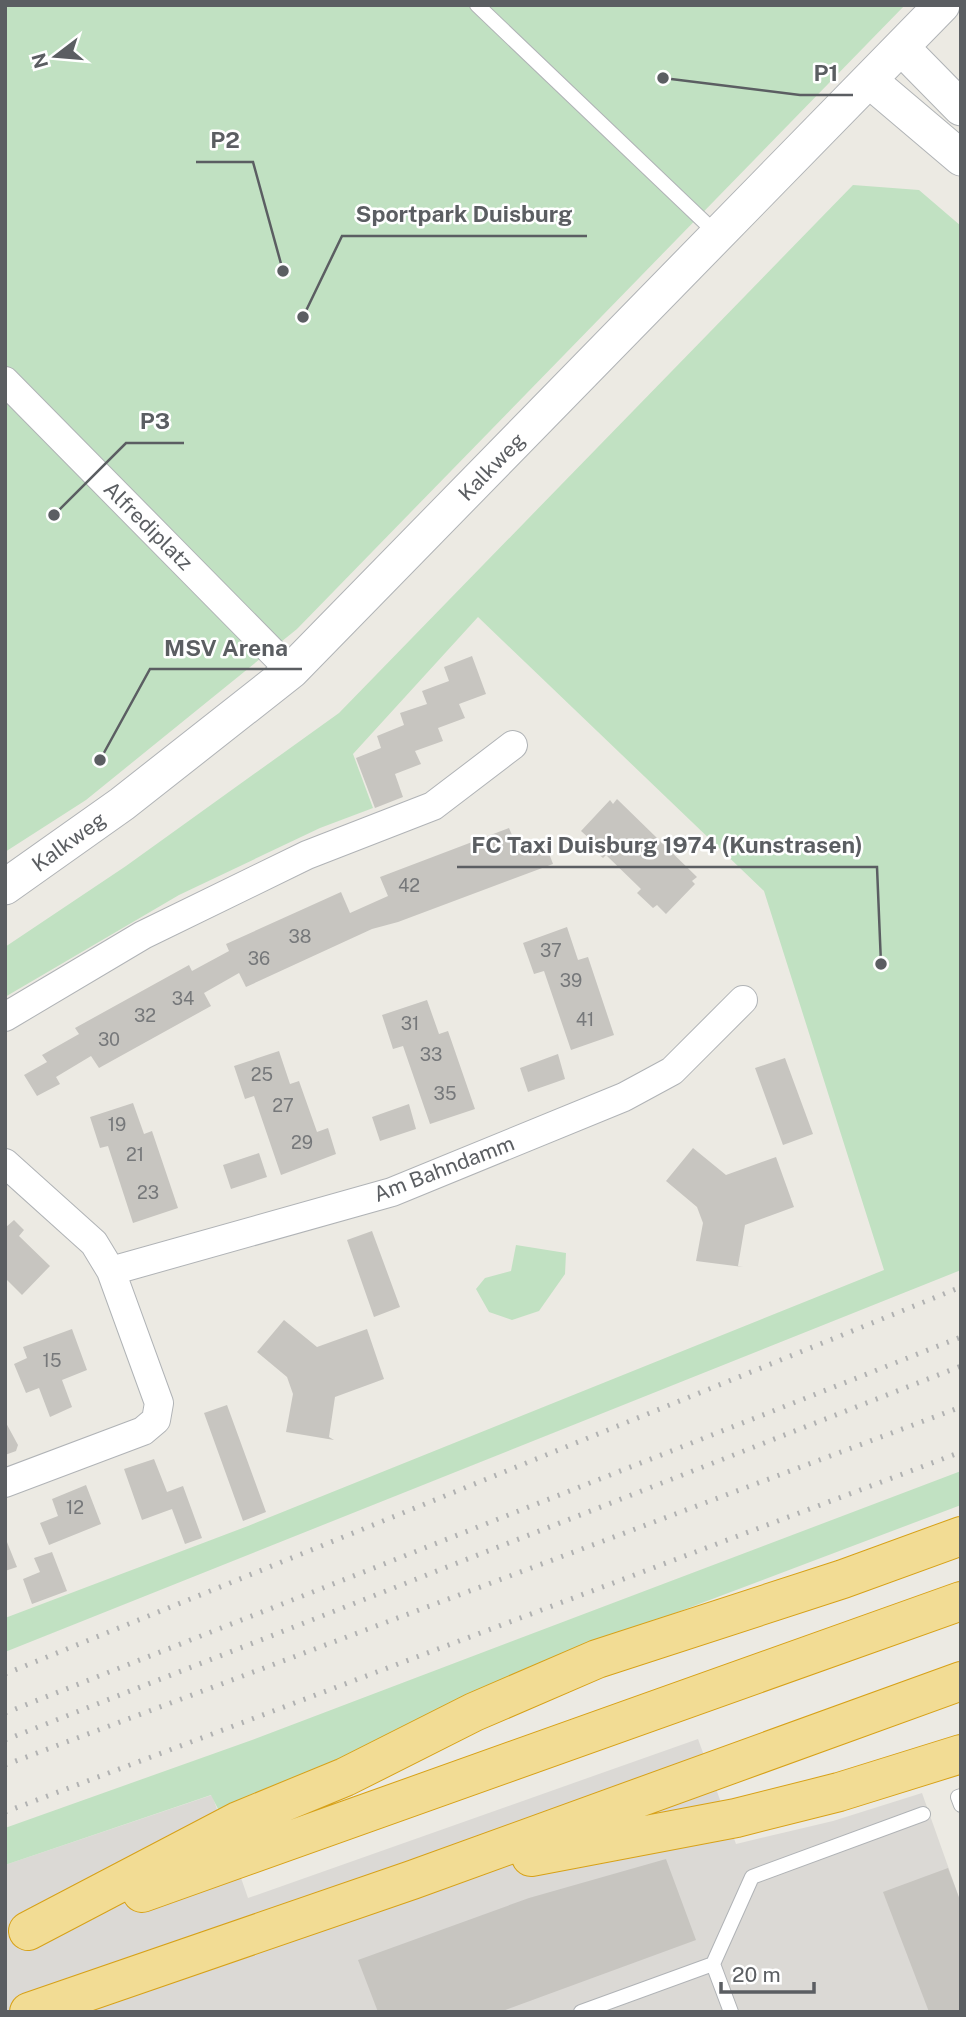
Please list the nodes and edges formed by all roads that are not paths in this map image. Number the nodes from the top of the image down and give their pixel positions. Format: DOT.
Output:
graph roads {
  1 [pos="477,5"];
  2 [pos="942,5"];
  3 [pos="901,47"];
  4 [pos="869,80"];
  5 [pos="961,108"];
  6 [pos="961,158"];
  7 [pos="719,236"];
  8 [pos="5,381"];
  9 [pos="291,671"];
  10 [pos="513,745"];
  11 [pos="5,887"];
  12 [pos="743,1000"];
  13 [pos="5,1017"];
  14 [pos="5,1163"];
  15 [pos="111,1271"];
  16 [pos="5,1483"];
  17 [pos="961,1536"];
  18 [pos="961,1601"];
  19 [pos="961,1681"];
  20 [pos="961,1754"];
  21 [pos="961,1796"];
  22 [pos="961,1805"];
  23 [pos="923,1814"];
  24 [pos="245,1838"];
  25 [pos="412,1880"];
  26 [pos="16,1935"];
  27 [pos="713,1964"];
  28 [pos="29,2012"];
  29 [pos="581,2012"];
  30 [pos="731,2012"];
  1 -- 7 [label="lane"];
  2 -- 3 [label="street, Kalkweg"];
  3 -- 4 [label="street, Kalkweg"];
  3 -- 5 [label="street"];
  4 -- 6 [label="street"];
  4 -- 7 [label="street, Kalkweg"];
  7 -- 9 [label="street, Kalkweg"];
  8 -- 9 [label="street, Alfrediplatz"];
  9 -- 11 [label="street, Kalkweg"];
  10 -- 13 [label="street"];
  12 -- 15 [label="street, Am Bahndamm"];
  14 -- 15 [label="street"];
  15 -- 16 [label="street"];
  17 -- 24 [label="highway"];
  18 -- 24 [label="highway"];
  19 -- 25 [label="highway"];
  20 -- 25 [label="highway"];
  21 -- 22 [label="lane"];
  23 -- 27 [label="lane"];
  24 -- 26 [label="highway"];
  25 -- 28 [label="highway"];
  27 -- 29 [label="lane"];
  27 -- 30 [label="lane"];
}
